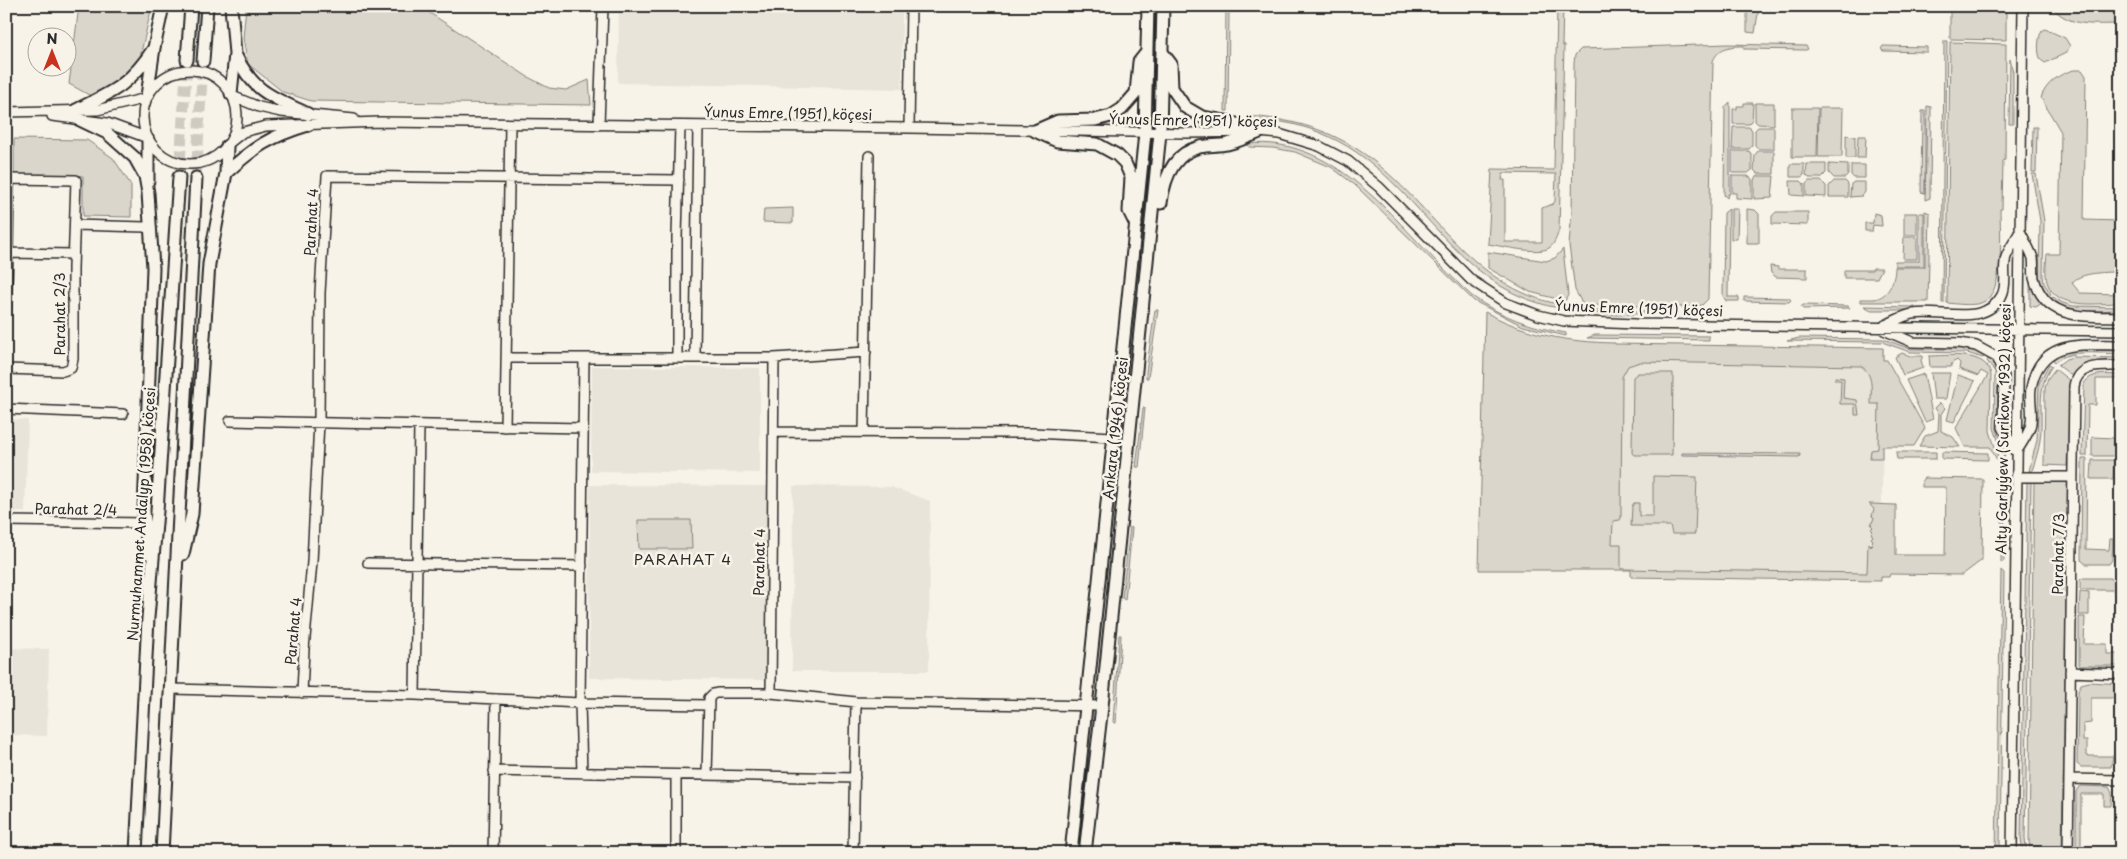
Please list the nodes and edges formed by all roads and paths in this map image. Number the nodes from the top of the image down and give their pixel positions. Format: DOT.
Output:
graph roads {
  1 [pos="163,6"];
  2 [pos="191,6"];
  3 [pos="207,6"];
  4 [pos="231,6"];
  5 [pos="603,6"];
  6 [pos="911,6"];
  7 [pos="1148,6"];
  8 [pos="1163,6"];
  9 [pos="2023,6"];
  10 [pos="154,48"];
  11 [pos="1147,52"];
  12 [pos="1162,52"];
  13 [pos="235,54"];
  14 [pos="187,60"];
  15 [pos="203,61"];
  16 [pos="231,95"];
  17 [pos="147,97"];
  18 [pos="6,112"];
  19 [pos="77,115"];
  20 [pos="308,119"];
  21 [pos="510,124"];
  22 [pos="599,125"];
  23 [pos="680,126"];
  24 [pos="698,126"];
  25 [pos="909,128"];
  26 [pos="1034,131"];
  27 [pos="1260,132"];
  28 [pos="1145,133"];
  29 [pos="1160,133"];
  30 [pos="148,139"];
  31 [pos="227,145"];
  32 [pos="869,156"];
  33 [pos="226,173"];
  34 [pos="179,177"];
  35 [pos="510,177"];
  36 [pos="196,178"];
  37 [pos="679,180"];
  38 [pos="148,193"];
  39 [pos="74,225"];
  40 [pos="1136,226"];
  41 [pos="145,227"];
  42 [pos="1150,227"];
  43 [pos="2020,231"];
  44 [pos="7,253"];
  45 [pos="73,254"];
  46 [pos="6,310"];
  47 [pos="2121,317"];
  48 [pos="1880,328"];
  49 [pos="2018,330"];
  50 [pos="2121,331"];
  51 [pos="2121,345"];
  52 [pos="866,352"];
  53 [pos="507,358"];
  54 [pos="584,358"];
  55 [pos="677,358"];
  56 [pos="696,358"];
  57 [pos="774,358"];
  58 [pos="2121,366"];
  59 [pos="6,369"];
  60 [pos="6,398"];
  61 [pos="6,409"];
  62 [pos="123,414"];
  63 [pos="230,421"];
  64 [pos="318,422"];
  65 [pos="419,425"];
  66 [pos="505,427"];
  67 [pos="584,428"];
  68 [pos="775,432"];
  69 [pos="864,432"];
  70 [pos="1113,437"];
  71 [pos="2016,453"];
  72 [pos="2016,477"];
  73 [pos="2073,477"];
  74 [pos="6,521"];
  75 [pos="145,523"];
  76 [pos="368,563"];
  77 [pos="418,564"];
  78 [pos="582,566"];
  79 [pos="151,577"];
  80 [pos="176,580"];
  81 [pos="2070,672"];
  82 [pos="2121,674"];
  83 [pos="171,689"];
  84 [pos="302,693"];
  85 [pos="771,693"];
  86 [pos="415,695"];
  87 [pos="496,699"];
  88 [pos="856,702"];
  89 [pos="580,703"];
  90 [pos="709,705"];
  91 [pos="1085,705"];
  92 [pos="1102,706"];
  93 [pos="494,771"];
  94 [pos="582,773"];
  95 [pos="676,775"];
  96 [pos="707,775"];
  97 [pos="855,778"];
  98 [pos="2069,779"];
  99 [pos="2121,780"];
  100 [pos="136,852"];
  101 [pos="163,853"];
  102 [pos="493,853"];
  103 [pos="676,853"];
  104 [pos="853,853"];
  105 [pos="1071,853"];
  106 [pos="1085,853"];
  107 [pos="2012,853"];
  108 [pos="2068,853"];
  1 -- 10 [label="main road"];
  2 -- 14 [label="main road"];
  3 -- 15 [label="main road"];
  4 -- 13 [label="main road"];
  5 -- 22 [label="street"];
  6 -- 25 [label="street"];
  7 -- 11 [label="main road, Ankara (1946) köçesi"];
  8 -- 12 [label="main road, Ankara (1946) köçesi"];
  9 -- 43 [label="street, Alty Garlyýew (Surikow, 1932) köçesi"];
  10 -- 17 [label="main road"];
  10 -- 19 [label="main road"];
  11 -- 26 [label="main road"];
  11 -- 28 [label="main road, Ankara (1946) köçesi"];
  12 -- 27 [label="main road"];
  12 -- 29 [label="main road, Ankara (1946) köçesi"];
  13 -- 16 [label="main road"];
  13 -- 20 [label="main road"];
  16 -- 17 [label="street"];
  16 -- 20 [label="street, Ýunus Emre (1951) köçesi"];
  16 -- 31 [label="street"];
  17 -- 19 [label="street"];
  17 -- 30 [label="street"];
  18 -- 19 [label="street"];
  19 -- 30 [label="street"];
  19 -- 38 [label="main road"];
  20 -- 21 [label="street, Ýunus Emre (1951) köçesi"];
  20 -- 31 [label="street, Ýunus Emre (1951) köçesi"];
  20 -- 33 [label="main road"];
  21 -- 22 [label="street, Ýunus Emre (1951) köçesi"];
  21 -- 35 [label="street"];
  22 -- 23 [label="street, Ýunus Emre (1951) köçesi"];
  23 -- 24 [label="street, Ýunus Emre (1951) köçesi"];
  23 -- 37 [label="street"];
  24 -- 25 [label="street, Ýunus Emre (1951) köçesi"];
  24 -- 56 [label="street"];
  25 -- 26 [label="street, Ýunus Emre (1951) köçesi"];
  26 -- 28 [label="street, Ýunus Emre (1951) köçesi"];
  26 -- 40 [label="main road"];
  27 -- 29 [label="street, Ýunus Emre (1951) köçesi"];
  27 -- 42 [label="main road"];
  27 -- 48 [label="street, Ýunus Emre (1951) köçesi"];
  28 -- 29 [label="street, Ýunus Emre (1951) köçesi"];
  28 -- 40 [label="main road, Ankara (1946) köçesi"];
  29 -- 42 [label="main road, Ankara (1946) köçesi"];
  30 -- 31 [label="street"];
  30 -- 38 [label="main road"];
  31 -- 33 [label="main road"];
  32 -- 52 [label="street"];
  33 -- 80 [label="main road"];
  34 -- 79 [label="main road, Nurmuhammet Andalyp (1958) köçesi"];
  35 -- 37 [label="street"];
  35 -- 53 [label="street"];
  35 -- 64 [label="street, Parahat 4"];
  36 -- 80 [label="main road"];
  37 -- 55 [label="street"];
  38 -- 75 [label="main road"];
  39 -- 41 [label="street"];
  39 -- 44 [label="street, Parahat 2/3"];
  39 -- 45 [label="street, Parahat 2/3"];
  40 -- 70 [label="main road, Ankara (1946) köçesi"];
  42 -- 92 [label="main road, Ankara (1946) köçesi"];
  43 -- 47 [label="street"];
  43 -- 48 [label="street"];
  43 -- 49 [label="street, Alty Garlyýew (Surikow, 1932) köçesi"];
  44 -- 45 [label="street, Parahat 2/3"];
  44 -- 46 [label="street, Parahat 2/3"];
  45 -- 59 [label="street, Parahat 2/3"];
  48 -- 49 [label="street, Ýunus Emre (1951) köçesi"];
  48 -- 71 [label="street"];
  49 -- 50 [label="street, Ýunus Emre (1951) köçesi"];
  49 -- 71 [label="street, Alty Garlyýew (Surikow, 1932) köçesi"];
  51 -- 71 [label="street"];
  52 -- 57 [label="street"];
  52 -- 69 [label="street"];
  53 -- 54 [label="street"];
  53 -- 66 [label="street"];
  54 -- 55 [label="street"];
  54 -- 67 [label="street"];
  55 -- 56 [label="street"];
  56 -- 57 [label="street"];
  57 -- 68 [label="street, Parahat 4"];
  58 -- 73 [label="street, Parahat 7/3"];
  60 -- 61 [label="street"];
  61 -- 62 [label="street"];
  63 -- 64 [label="street"];
  64 -- 65 [label="street"];
  64 -- 84 [label="street, Parahat 4"];
  65 -- 66 [label="street"];
  65 -- 77 [label="street"];
  66 -- 67 [label="street"];
  67 -- 78 [label="street"];
  68 -- 69 [label="street"];
  68 -- 85 [label="street, Parahat 4"];
  69 -- 70 [label="street"];
  70 -- 91 [label="main road, Ankara (1946) köçesi"];
  71 -- 72 [label="street, Alty Garlyýew (Surikow, 1932) köçesi"];
  72 -- 73 [label="street"];
  72 -- 107 [label="street, Alty Garlyýew (Surikow, 1932) köçesi"];
  73 -- 81 [label="street, Parahat 7/3"];
  74 -- 75 [label="street, Parahat 2/4"];
  75 -- 79 [label="main road"];
  76 -- 77 [label="street"];
  77 -- 78 [label="street"];
  77 -- 86 [label="street"];
  78 -- 89 [label="street"];
  79 -- 100 [label="main road, Nurmuhammet Andalyp (1958) köçesi"];
  80 -- 83 [label="main road"];
  81 -- 82 [label="street"];
  81 -- 98 [label="street, Parahat 7/3"];
  83 -- 84 [label="street"];
  83 -- 101 [label="main road"];
  84 -- 86 [label="street"];
  85 -- 88 [label="street"];
  85 -- 90 [label="street"];
  86 -- 87 [label="street"];
  87 -- 89 [label="street"];
  87 -- 93 [label="street"];
  88 -- 91 [label="street"];
  88 -- 97 [label="street"];
  89 -- 90 [label="street"];
  89 -- 94 [label="street"];
  90 -- 96 [label="street"];
  91 -- 92 [label="street"];
  91 -- 105 [label="main road, Ankara (1946) köçesi"];
  92 -- 106 [label="main road, Ankara (1946) köçesi"];
  93 -- 94 [label="street"];
  93 -- 102 [label="street"];
  94 -- 95 [label="street"];
  95 -- 96 [label="street"];
  95 -- 103 [label="street"];
  96 -- 97 [label="street"];
  97 -- 104 [label="street"];
  98 -- 99 [label="street"];
  98 -- 108 [label="street, Parahat 7/3"];
}
